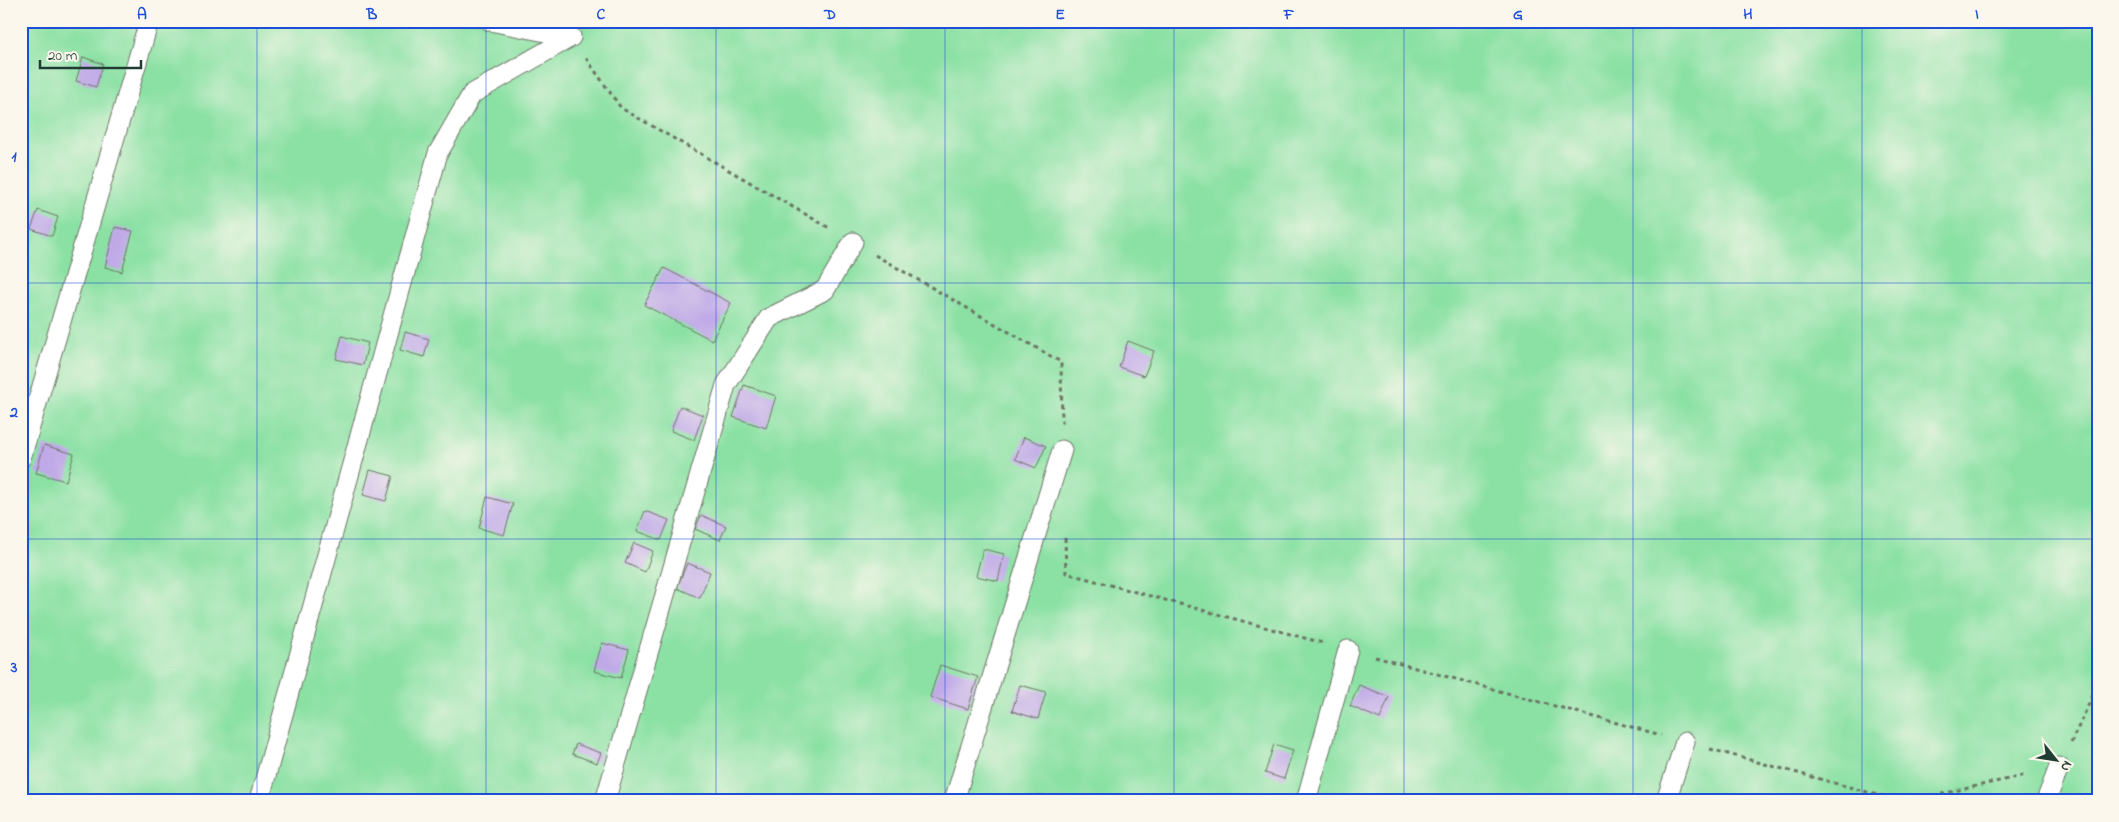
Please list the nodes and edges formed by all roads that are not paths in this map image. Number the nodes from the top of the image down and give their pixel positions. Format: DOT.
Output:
graph roads {
  1 [pos="149,21"];
  2 [pos="490,21"];
  3 [pos="853,242"];
  4 [pos="1062,450"];
  5 [pos="21,458"];
  6 [pos="1348,650"];
  7 [pos="1685,742"];
  8 [pos="2059,768"];
  9 [pos="259,801"];
  10 [pos="605,801"];
  11 [pos="954,801"];
  12 [pos="1306,801"];
  13 [pos="1666,801"];
  14 [pos="2046,801"];
  1 -- 5 [label="lane"];
  2 -- 9 [label="lane"];
  3 -- 10 [label="lane"];
  4 -- 11 [label="lane"];
  6 -- 12 [label="lane"];
  7 -- 13 [label="lane"];
  8 -- 14 [label="lane"];
}
